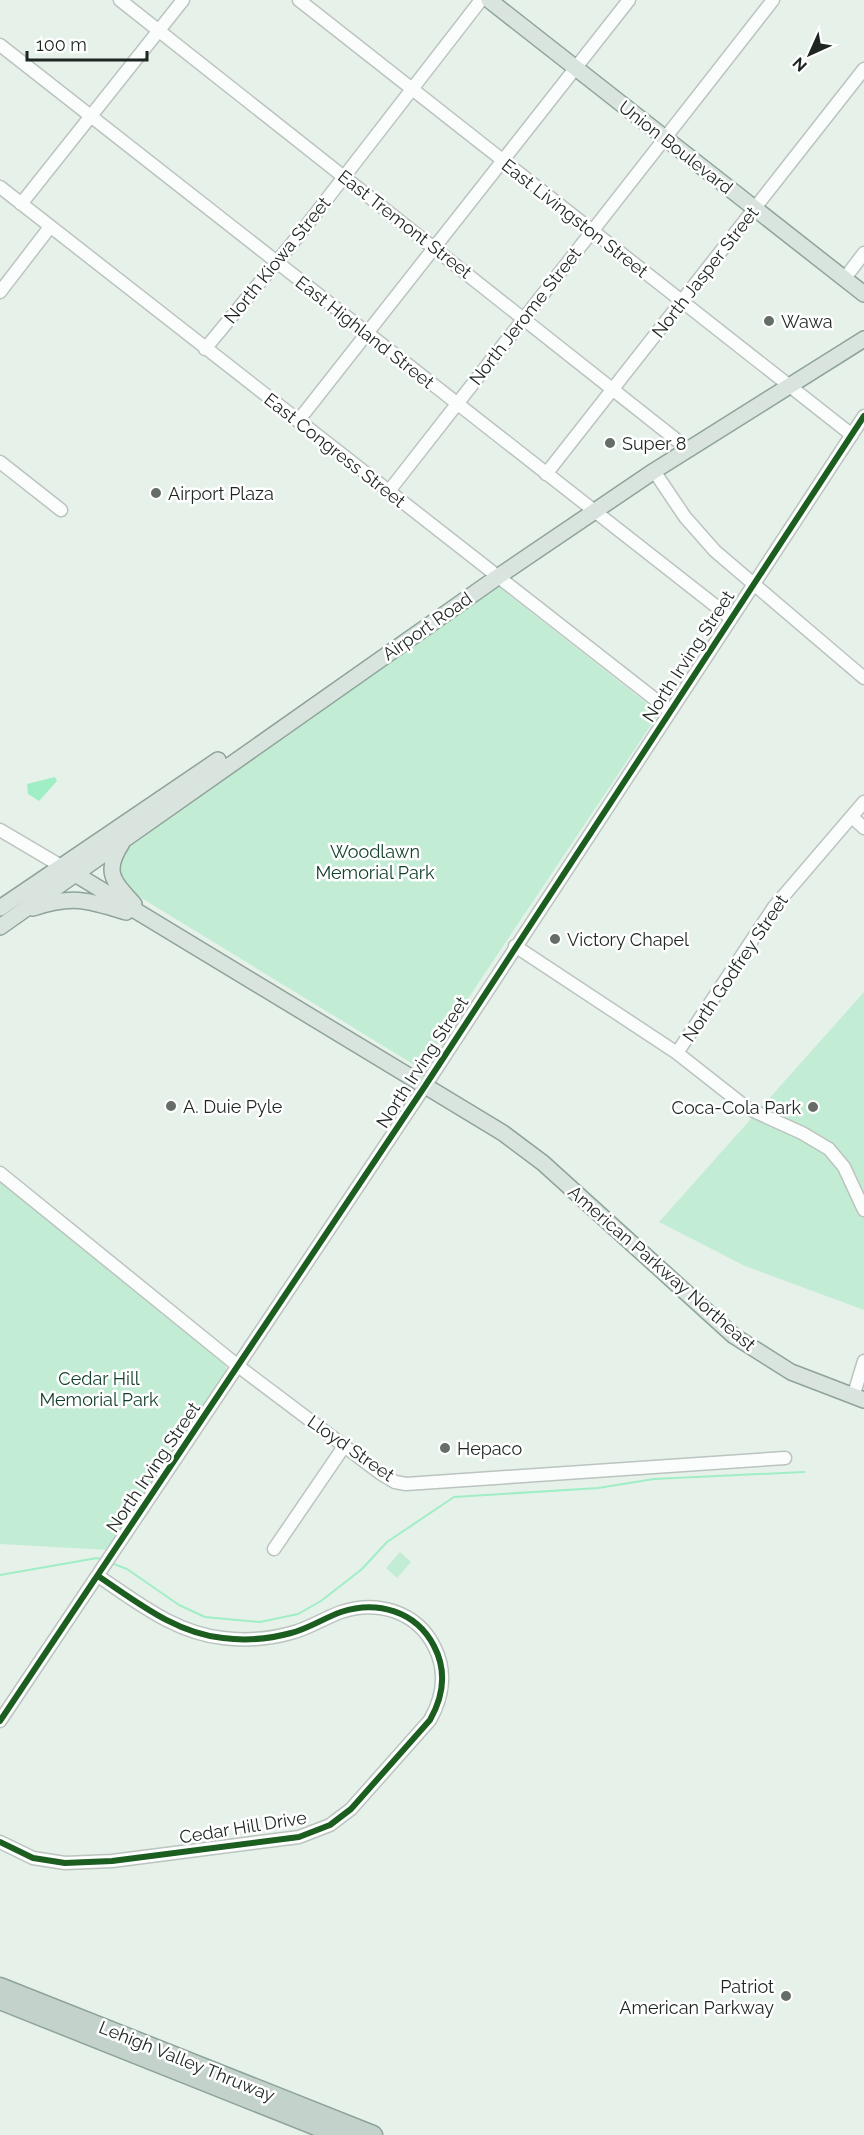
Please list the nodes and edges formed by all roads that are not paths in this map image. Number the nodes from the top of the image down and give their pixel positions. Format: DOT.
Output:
graph roads {
  1 [pos="120,0"];
  2 [pos="183,0"];
  3 [pos="299,0"];
  4 [pos="481,0"];
  5 [pos="489,0"];
  6 [pos="629,0"];
  7 [pos="773,0"];
  8 [pos="159,30"];
  9 [pos="0,45"];
  10 [pos="575,68"];
  11 [pos="864,69"];
  12 [pos="411,89"];
  13 [pos="90,116"];
  14 [pos="664,138"];
  15 [pos="503,160"];
  16 [pos="344,176"];
  17 [pos="0,187"];
  18 [pos="21,204"];
  19 [pos="755,209"];
  20 [pos="50,227"];
  21 [pos="592,231"];
  22 [pos="435,247"];
  23 [pos="864,253"];
  24 [pos="276,262"];
  25 [pos="845,278"];
  26 [pos="0,292"];
  27 [pos="864,294"];
  28 [pos="682,302"];
  29 [pos="524,317"];
  30 [pos="864,329"];
  31 [pos="367,334"];
  32 [pos="864,339"];
  33 [pos="206,349"];
  34 [pos="785,383"];
  35 [pos="613,388"];
  36 [pos="456,404"];
  37 [pos="864,416"];
  38 [pos="298,422"];
  39 [pos="852,435"];
  40 [pos="686,446"];
  41 [pos="0,462"];
  42 [pos="654,471"];
  43 [pos="546,474"];
  44 [pos="390,491"];
  45 [pos="591,509"];
  46 [pos="61,510"];
  47 [pos="494,574"];
  48 [pos="754,583"];
  49 [pos="731,618"];
  50 [pos="864,678"];
  51 [pos="670,711"];
  52 [pos="864,802"];
  53 [pos="852,817"];
  54 [pos="864,828"];
  55 [pos="0,830"];
  56 [pos="125,838"];
  57 [pos="68,870"];
  58 [pos="0,908"];
  59 [pos="20,912"];
  60 [pos="149,919"];
  61 [pos="0,927"];
  62 [pos="515,946"];
  63 [pos="677,1053"];
  64 [pos="425,1086"];
  65 [pos="0,1173"];
  66 [pos="864,1210"];
  67 [pos="864,1361"];
  68 [pos="238,1366"];
  69 [pos="859,1399"];
  70 [pos="345,1445"];
  71 [pos="785,1458"];
  72 [pos="274,1549"];
  73 [pos="98,1576"];
  74 [pos="0,1721"];
  75 [pos="0,1842"];
  76 [pos="0,1987"];
  77 [pos="0,2000"];
  78 [pos="339,2135"];
  79 [pos="373,2135"];
  1 -- 8 [label="street, East Tremont Street"];
  2 -- 8 [label="street"];
  3 -- 12 [label="street, East Livingston Street"];
  4 -- 12 [label="street, North Kiowa Street"];
  5 -- 10 [label="main road, Union Boulevard"];
  6 -- 10 [label="street"];
  7 -- 14 [label="street, North Jerome Street"];
  8 -- 13 [label="street"];
  8 -- 16 [label="street, East Tremont Street"];
  9 -- 13 [label="street, East Highland Street"];
  10 -- 14 [label="main road, Union Boulevard"];
  10 -- 15 [label="street"];
  11 -- 19 [label="street, North Jasper Street"];
  12 -- 15 [label="street, East Livingston Street"];
  12 -- 16 [label="street, North Kiowa Street"];
  13 -- 18 [label="street"];
  13 -- 24 [label="street, East Highland Street"];
  14 -- 19 [label="main road, Union Boulevard"];
  14 -- 21 [label="street, North Jerome Street"];
  15 -- 21 [label="street, East Livingston Street"];
  15 -- 22 [label="street"];
  16 -- 22 [label="street, East Tremont Street"];
  16 -- 24 [label="street, North Kiowa Street"];
  17 -- 18 [label="street, East Congress Street"];
  18 -- 20 [label="street, East Congress Street"];
  19 -- 25 [label="main road, Union Boulevard"];
  19 -- 28 [label="street, North Jasper Street"];
  20 -- 26 [label="street"];
  20 -- 33 [label="street, East Congress Street"];
  21 -- 28 [label="street, East Livingston Street"];
  21 -- 29 [label="street, North Jerome Street"];
  22 -- 29 [label="street, East Tremont Street"];
  22 -- 31 [label="street"];
  23 -- 25 [label="street"];
  24 -- 31 [label="street, East Highland Street"];
  24 -- 33 [label="street, North Kiowa Street"];
  25 -- 27 [label="main road, Union Boulevard"];
  28 -- 34 [label="street, East Livingston Street"];
  28 -- 35 [label="street, North Jasper Street"];
  29 -- 35 [label="street, East Tremont Street"];
  29 -- 36 [label="street, North Jerome Street"];
  30 -- 34 [label="main road, Airport Road"];
  31 -- 36 [label="street, East Highland Street"];
  31 -- 38 [label="street"];
  32 -- 34 [label="main road, Airport Road"];
  33 -- 38 [label="street, East Congress Street"];
  34 -- 39 [label="street, East Livingston Street"];
  34 -- 40 [label="main road, Airport Road"];
  35 -- 40 [label="street, East Tremont Street"];
  35 -- 43 [label="street, North Jasper Street"];
  36 -- 43 [label="street, East Highland Street"];
  36 -- 44 [label="street, North Jerome Street"];
  37 -- 39 [label="street, North Irving Street"];
  38 -- 44 [label="street, East Congress Street"];
  39 -- 48 [label="street, North Irving Street"];
  40 -- 42 [label="main road, Airport Road"];
  40 -- 45 [label="main road, Airport Road"];
  41 -- 46 [label="street"];
  42 -- 45 [label="main road, Airport Road"];
  42 -- 48 [label="street"];
  43 -- 45 [label="street, East Highland Street"];
  44 -- 47 [label="street, East Congress Street"];
  45 -- 47 [label="main road, Airport Road"];
  45 -- 49 [label="street, East Highland Street"];
  47 -- 51 [label="street, East Congress Street"];
  47 -- 56 [label="main road, Airport Road"];
  47 -- 57 [label="main road, Airport Road"];
  48 -- 49 [label="street, North Irving Street"];
  48 -- 50 [label="street"];
  49 -- 51 [label="street, North Irving Street"];
  51 -- 62 [label="street, North Irving Street"];
  52 -- 53 [label="street, North Godfrey Street"];
  53 -- 54 [label="street"];
  53 -- 63 [label="street, North Godfrey Street"];
  55 -- 57 [label="street"];
  56 -- 57 [label="main road, Airport Road"];
  56 -- 60 [label="main road"];
  57 -- 58 [label="main road, Airport Road"];
  57 -- 59 [label="main road, Airport Road"];
  57 -- 60 [label="main road"];
  59 -- 60 [label="main road"];
  59 -- 61 [label="main road, Airport Road"];
  60 -- 64 [label="main road, American Parkway Northeast"];
  62 -- 63 [label="street"];
  62 -- 64 [label="street, North Irving Street"];
  63 -- 66 [label="street"];
  64 -- 68 [label="street, North Irving Street"];
  64 -- 69 [label="main road, American Parkway Northeast"];
  65 -- 68 [label="street, Lloyd Street"];
  67 -- 69 [label="street"];
  68 -- 70 [label="street, Lloyd Street"];
  68 -- 73 [label="street, North Irving Street"];
  70 -- 71 [label="street, Lloyd Street"];
  70 -- 72 [label="street"];
  73 -- 74 [label="street, North Irving Street"];
  73 -- 75 [label="street, Cedar Hill Drive"];
  76 -- 79 [label="highway, Lehigh Valley Thruway"];
  77 -- 78 [label="highway, Lehigh Valley Thruway"];
}
